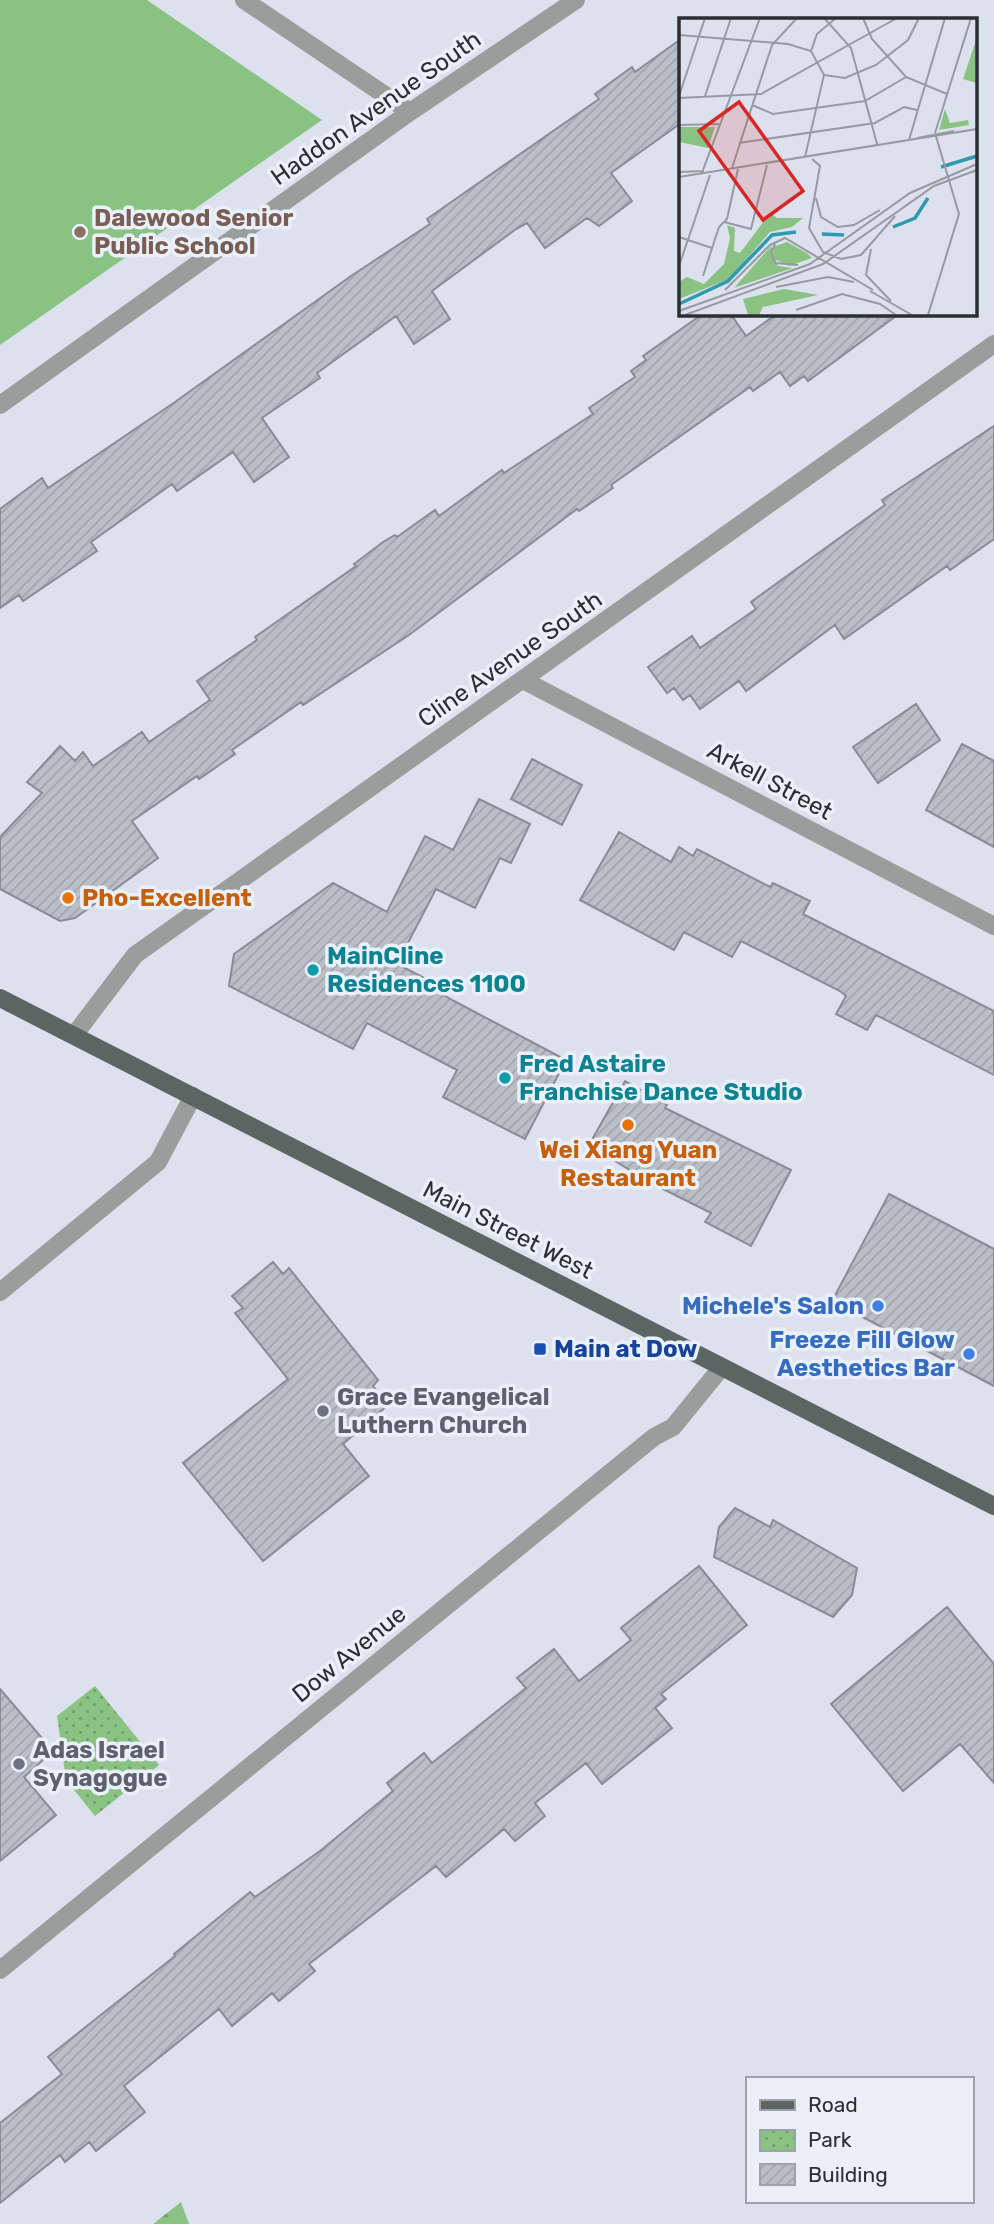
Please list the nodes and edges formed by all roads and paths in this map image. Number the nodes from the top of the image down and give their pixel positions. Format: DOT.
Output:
graph roads {
  1 [pos="244,0"];
  2 [pos="576,0"];
  3 [pos="410,113"];
  4 [pos="994,344"];
  5 [pos="0,405"];
  6 [pos="523,680"];
  7 [pos="994,926"];
  8 [pos="0,998"];
  9 [pos="75,1034"];
  10 [pos="193,1096"];
  11 [pos="0,1292"];
  12 [pos="721,1368"];
  13 [pos="994,1506"];
  14 [pos="0,1970"];
  1 -- 3 [label="street"];
  2 -- 3 [label="street, Haddon Avenue South"];
  3 -- 5 [label="street, Haddon Avenue South"];
  4 -- 6 [label="street, Cline Avenue South"];
  6 -- 7 [label="street, Arkell Street"];
  6 -- 9 [label="street, Cline Avenue South"];
  8 -- 9 [label="main road, Main Street West"];
  9 -- 10 [label="main road, Main Street West"];
  10 -- 11 [label="street"];
  10 -- 12 [label="main road, Main Street West"];
  12 -- 13 [label="main road, Main Street West"];
  12 -- 14 [label="street, Dow Avenue"];
}
